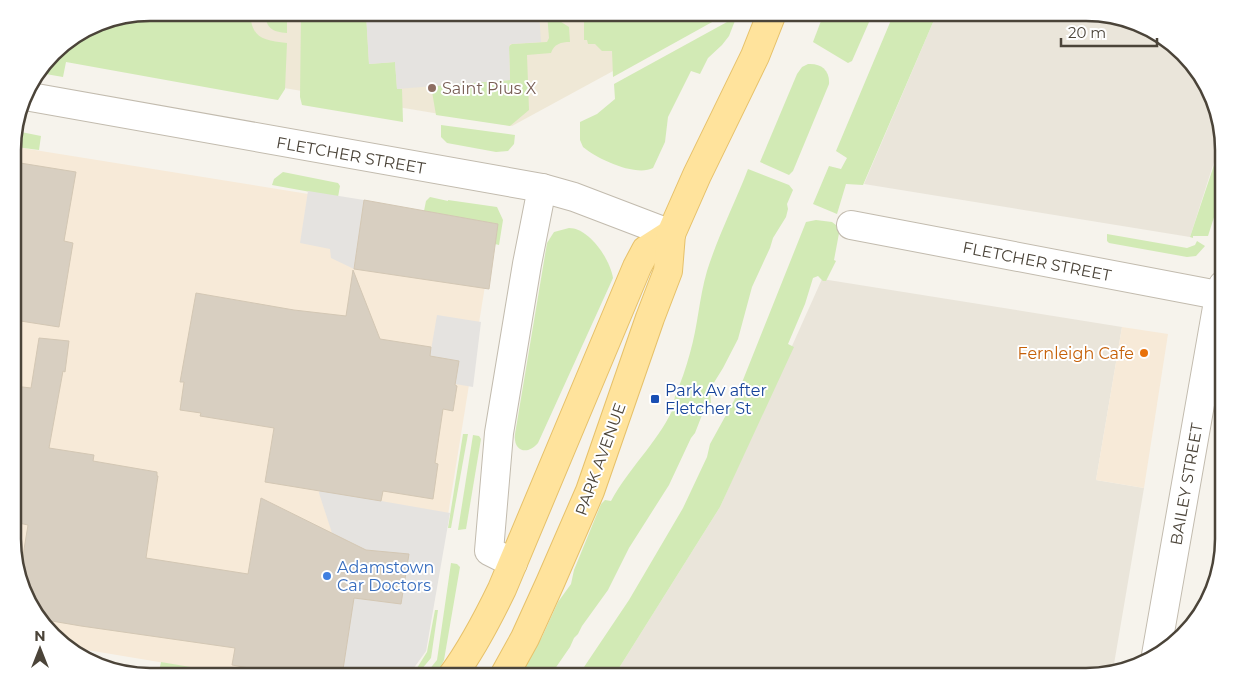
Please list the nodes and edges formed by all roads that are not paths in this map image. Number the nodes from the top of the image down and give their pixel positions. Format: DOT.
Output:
graph roads {
  1 [pos="768,21"];
  2 [pos="33,97"];
  3 [pos="542,188"];
  4 [pos="852,226"];
  5 [pos="671,234"];
  6 [pos="1214,291"];
  7 [pos="1214,336"];
  8 [pos="513,563"];
  9 [pos="1158,645"];
  10 [pos="458,668"];
  11 [pos="508,668"];
  1 -- 5 [label="main road, PARK AVENUE"];
  2 -- 3 [label="street, FLETCHER STREET"];
  3 -- 5 [label="street, FLETCHER STREET"];
  3 -- 8 [label="street"];
  4 -- 6 [label="street, FLETCHER STREET"];
  5 -- 8 [label="main road"];
  5 -- 11 [label="main road, PARK AVENUE"];
  7 -- 9 [label="street, BAILEY STREET"];
  8 -- 10 [label="main road"];
}
